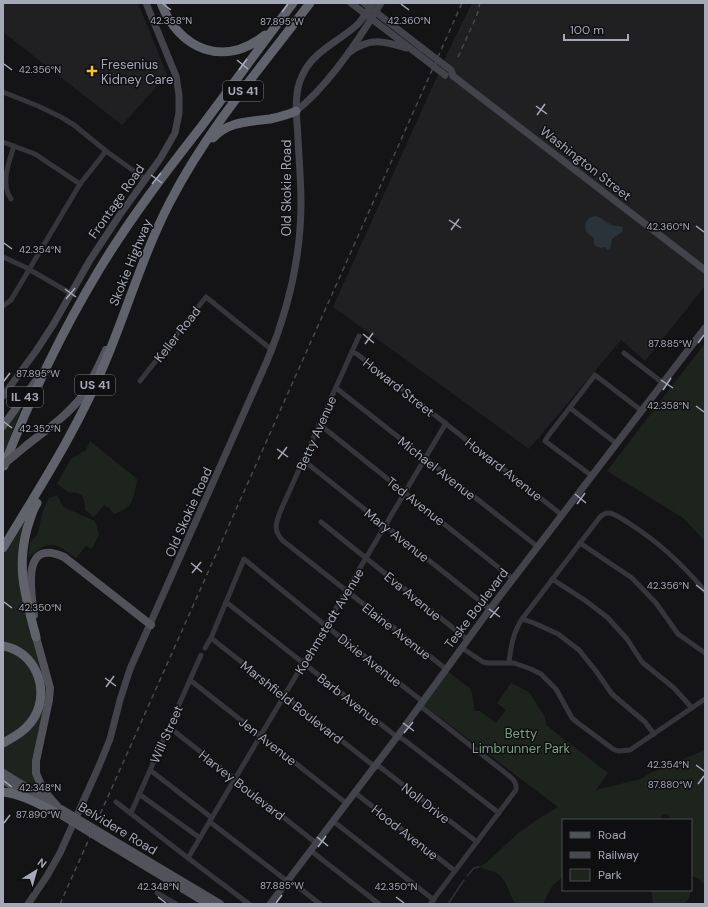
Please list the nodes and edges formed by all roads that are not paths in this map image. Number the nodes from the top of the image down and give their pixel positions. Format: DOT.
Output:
graph roads {
  1 [pos="146,3"];
  2 [pos="161,3"];
  3 [pos="293,3"];
  4 [pos="310,3"];
  5 [pos="351,3"];
  6 [pos="381,3"];
  7 [pos="370,10"];
  8 [pos="282,18"];
  9 [pos="416,53"];
  10 [pos="346,56"];
  11 [pos="449,75"];
  12 [pos="3,92"];
  13 [pos="296,111"];
  14 [pos="3,142"];
  15 [pos="14,146"];
  16 [pos="106,151"];
  17 [pos="145,179"];
  18 [pos="180,183"];
  19 [pos="80,184"];
  20 [pos="11,198"];
  21 [pos="3,257"];
  22 [pos="29,269"];
  23 [pos="705,270"];
  24 [pos="70,293"];
  25 [pos="3,306"];
  26 [pos="125,308"];
  27 [pos="705,328"];
  28 [pos="359,336"];
  29 [pos="272,350"];
  30 [pos="352,352"];
  31 [pos="624,353"];
  32 [pos="46,366"];
  33 [pos="140,381"];
  34 [pos="663,383"];
  35 [pos="336,388"];
  36 [pos="3,396"];
  37 [pos="570,408"];
  38 [pos="642,411"];
  39 [pos="81,417"];
  40 [pos="446,423"];
  41 [pos="319,424"];
  42 [pos="3,426"];
  43 [pos="617,444"];
  44 [pos="425,458"];
  45 [pos="303,460"];
  46 [pos="3,467"];
  47 [pos="592,476"];
  48 [pos="404,492"];
  49 [pos="562,515"];
  50 [pos="321,522"];
  51 [pos="385,525"];
  52 [pos="276,530"];
  53 [pos="580,543"];
  54 [pos="538,547"];
  55 [pos="3,548"];
  56 [pos="366,558"];
  57 [pos="513,578"];
  58 [pos="552,579"];
  59 [pos="346,591"];
  60 [pos="705,591"];
  61 [pos="226,602"];
  62 [pos="490,609"];
  63 [pos="522,619"];
  64 [pos="150,625"];
  65 [pos="326,626"];
  66 [pos="36,637"];
  67 [pos="210,638"];
  68 [pos="468,640"];
  69 [pos="3,646"];
  70 [pos="205,648"];
  71 [pos="462,648"];
  72 [pos="705,653"];
  73 [pos="201,655"];
  74 [pos="509,662"];
  75 [pos="304,663"];
  76 [pos="446,669"];
  77 [pos="190,680"];
  78 [pos="284,696"];
  79 [pos="705,699"];
  80 [pos="421,703"];
  81 [pos="692,708"];
  82 [pos="169,727"];
  83 [pos="654,734"];
  84 [pos="261,736"];
  85 [pos="397,737"];
  86 [pos="3,743"];
  87 [pos="374,766"];
  88 [pos="150,770"];
  89 [pos="3,773"];
  90 [pos="235,779"];
  91 [pos="3,780"];
  92 [pos="3,792"];
  93 [pos="354,792"];
  94 [pos="139,794"];
  95 [pos="116,802"];
  96 [pos="346,803"];
  97 [pos="57,810"];
  98 [pos="131,813"];
  99 [pos="499,813"];
  100 [pos="211,820"];
  101 [pos="332,821"];
  102 [pos="105,838"];
  103 [pos="200,838"];
  104 [pos="477,842"];
  105 [pos="316,843"];
  106 [pos="310,850"];
  107 [pos="188,858"];
  108 [pos="455,871"];
  109 [pos="287,881"];
  110 [pos="157,893"];
  111 [pos="432,902"];
  112 [pos="28,904"];
  113 [pos="176,904"];
  114 [pos="208,904"];
  115 [pos="220,904"];
  116 [pos="249,904"];
  117 [pos="270,904"];
  118 [pos="320,904"];
  119 [pos="379,904"];
  1 -- 17 [label="street, Frontage Road"];
  2 -- 8 [label="highway"];
  3 -- 8 [label="highway, Skokie Highway / US 41"];
  4 -- 18 [label="highway, Skokie Highway / US 41"];
  5 -- 7 [label="street, Washington Street"];
  6 -- 7 [label="street"];
  7 -- 9 [label="street, Washington Street"];
  7 -- 10 [label="street"];
  7 -- 11 [label="street, Washington Street, bridge"];
  7 -- 13 [label="street, Old Skokie Road"];
  8 -- 32 [label="highway, Skokie Highway / US 41"];
  9 -- 10 [label="street"];
  9 -- 11 [label="street, Washington Street, bridge"];
  10 -- 13 [label="street"];
  11 -- 23 [label="street, Washington Street"];
  12 -- 16 [label="street"];
  13 -- 18 [label="highway"];
  13 -- 29 [label="street, Old Skokie Road"];
  14 -- 15 [label="street"];
  15 -- 19 [label="street"];
  15 -- 20 [label="street"];
  16 -- 17 [label="street"];
  16 -- 19 [label="street"];
  17 -- 24 [label="street, Frontage Road"];
  18 -- 26 [label="highway, Skokie Highway / US 41"];
  19 -- 22 [label="street"];
  21 -- 22 [label="street"];
  22 -- 24 [label="street"];
  22 -- 25 [label="street"];
  24 -- 36 [label="street, Frontage Road"];
  26 -- 39 [label="highway, Skokie Highway / US 41"];
  26 -- 46 [label="main road, bridge"];
  27 -- 34 [label="street, Teske Boulevard"];
  28 -- 30 [label="street, Betty Avenue"];
  29 -- 33 [label="street, Keller Road"];
  29 -- 64 [label="street, Old Skokie Road"];
  30 -- 35 [label="street, Betty Avenue"];
  30 -- 40 [label="street, Howard Street"];
  31 -- 34 [label="street"];
  32 -- 42 [label="main road, IL 43"];
  32 -- 46 [label="highway, Skokie Highway / US 41"];
  34 -- 38 [label="street, Teske Boulevard"];
  35 -- 41 [label="street, Betty Avenue"];
  35 -- 44 [label="street, Michael Avenue"];
  37 -- 38 [label="street"];
  37 -- 43 [label="street"];
  37 -- 47 [label="street"];
  38 -- 43 [label="street, Teske Boulevard"];
  39 -- 55 [label="highway, Skokie Highway / US 41"];
  39 -- 66 [label="highway"];
  40 -- 44 [label="street, Koehmstedt Avenue"];
  40 -- 49 [label="street, Howard Avenue"];
  41 -- 45 [label="street, Betty Avenue"];
  41 -- 48 [label="street, Ted Avenue"];
  43 -- 47 [label="street, Teske Boulevard"];
  44 -- 48 [label="street, Koehmstedt Avenue"];
  44 -- 54 [label="street, Michael Avenue"];
  45 -- 51 [label="street, Mary Avenue"];
  45 -- 52 [label="street, Betty Avenue"];
  47 -- 49 [label="street, Teske Boulevard"];
  48 -- 51 [label="street, Koehmstedt Avenue"];
  48 -- 57 [label="street, Ted Avenue"];
  49 -- 54 [label="street, Teske Boulevard"];
  50 -- 56 [label="street, Eva Avenue"];
  51 -- 56 [label="street, Koehmstedt Avenue"];
  51 -- 62 [label="street, Mary Avenue"];
  52 -- 59 [label="street, Elaine Avenue"];
  53 -- 58 [label="street"];
  53 -- 60 [label="street"];
  53 -- 72 [label="street"];
  54 -- 57 [label="street, Teske Boulevard"];
  56 -- 59 [label="street, Koehmstedt Avenue"];
  56 -- 68 [label="street, Eva Avenue"];
  57 -- 62 [label="street, Teske Boulevard"];
  58 -- 63 [label="street"];
  58 -- 81 [label="street"];
  59 -- 65 [label="street, Koehmstedt Avenue"];
  59 -- 76 [label="street, Elaine Avenue"];
  61 -- 65 [label="street, Dixie Avenue"];
  61 -- 67 [label="street"];
  61 -- 75 [label="street, Barb Avenue"];
  62 -- 68 [label="street, Teske Boulevard"];
  63 -- 74 [label="street"];
  63 -- 83 [label="street"];
  64 -- 66 [label="main road"];
  64 -- 112 [label="street, Old Skokie Road"];
  65 -- 75 [label="street, Koehmstedt Avenue"];
  65 -- 80 [label="street, Dixie Avenue"];
  66 -- 97 [label="main road"];
  67 -- 70 [label="street"];
  67 -- 78 [label="street, Marshfield Boulevard"];
  68 -- 71 [label="street, Teske Boulevard"];
  69 -- 86 [label="highway"];
  71 -- 74 [label="street"];
  71 -- 76 [label="street, Teske Boulevard"];
  73 -- 77 [label="street, Will Street"];
  74 -- 83 [label="street"];
  75 -- 78 [label="street, Koehmstedt Avenue"];
  75 -- 85 [label="street, Barb Avenue"];
  76 -- 80 [label="street, Teske Boulevard"];
  77 -- 82 [label="street, Will Street"];
  77 -- 84 [label="street, Jen Avenue"];
  78 -- 84 [label="street, Koehmstedt Avenue"];
  78 -- 87 [label="street, Marshfield Boulevard"];
  79 -- 81 [label="street"];
  80 -- 85 [label="street, Teske Boulevard"];
  80 -- 99 [label="street, Dixie Avenue"];
  81 -- 83 [label="street"];
  82 -- 88 [label="street, Will Street"];
  82 -- 90 [label="street, Harvey Boulevard"];
  84 -- 90 [label="street, Koehmstedt Avenue"];
  84 -- 96 [label="street, Jen Avenue"];
  85 -- 87 [label="street, Teske Boulevard"];
  85 -- 99 [label="street, Barb Avenue"];
  87 -- 93 [label="street, Teske Boulevard"];
  87 -- 104 [label="street, Noll Drive"];
  88 -- 94 [label="street, Will Street"];
  88 -- 100 [label="street"];
  89 -- 97 [label="main road, Belvidere Road"];
  90 -- 100 [label="street, Koehmstedt Avenue"];
  90 -- 105 [label="street, Harvey Boulevard"];
  91 -- 97 [label="main road, Belvidere Road"];
  92 -- 97 [label="highway"];
  93 -- 96 [label="street, Teske Boulevard"];
  93 -- 108 [label="street, Hood Avenue"];
  94 -- 98 [label="street, Will Street"];
  94 -- 103 [label="street"];
  95 -- 98 [label="street"];
  96 -- 101 [label="street, Teske Boulevard"];
  97 -- 102 [label="main road, Belvidere Road, bridge"];
  98 -- 107 [label="street"];
  99 -- 104 [label="street"];
  100 -- 103 [label="street, Koehmstedt Avenue"];
  100 -- 109 [label="street"];
  101 -- 105 [label="street, Teske Boulevard"];
  101 -- 111 [label="street"];
  102 -- 114 [label="main road, Belvidere Road"];
  102 -- 115 [label="main road, Belvidere Road"];
  103 -- 107 [label="street, Koehmstedt Avenue"];
  104 -- 108 [label="street"];
  105 -- 106 [label="street, Teske Boulevard"];
  106 -- 109 [label="street, Teske Boulevard"];
  106 -- 119 [label="street"];
  107 -- 116 [label="street"];
  108 -- 111 [label="street"];
  109 -- 117 [label="street, Teske Boulevard"];
  109 -- 118 [label="street"];
  110 -- 113 [label="street"];
}
